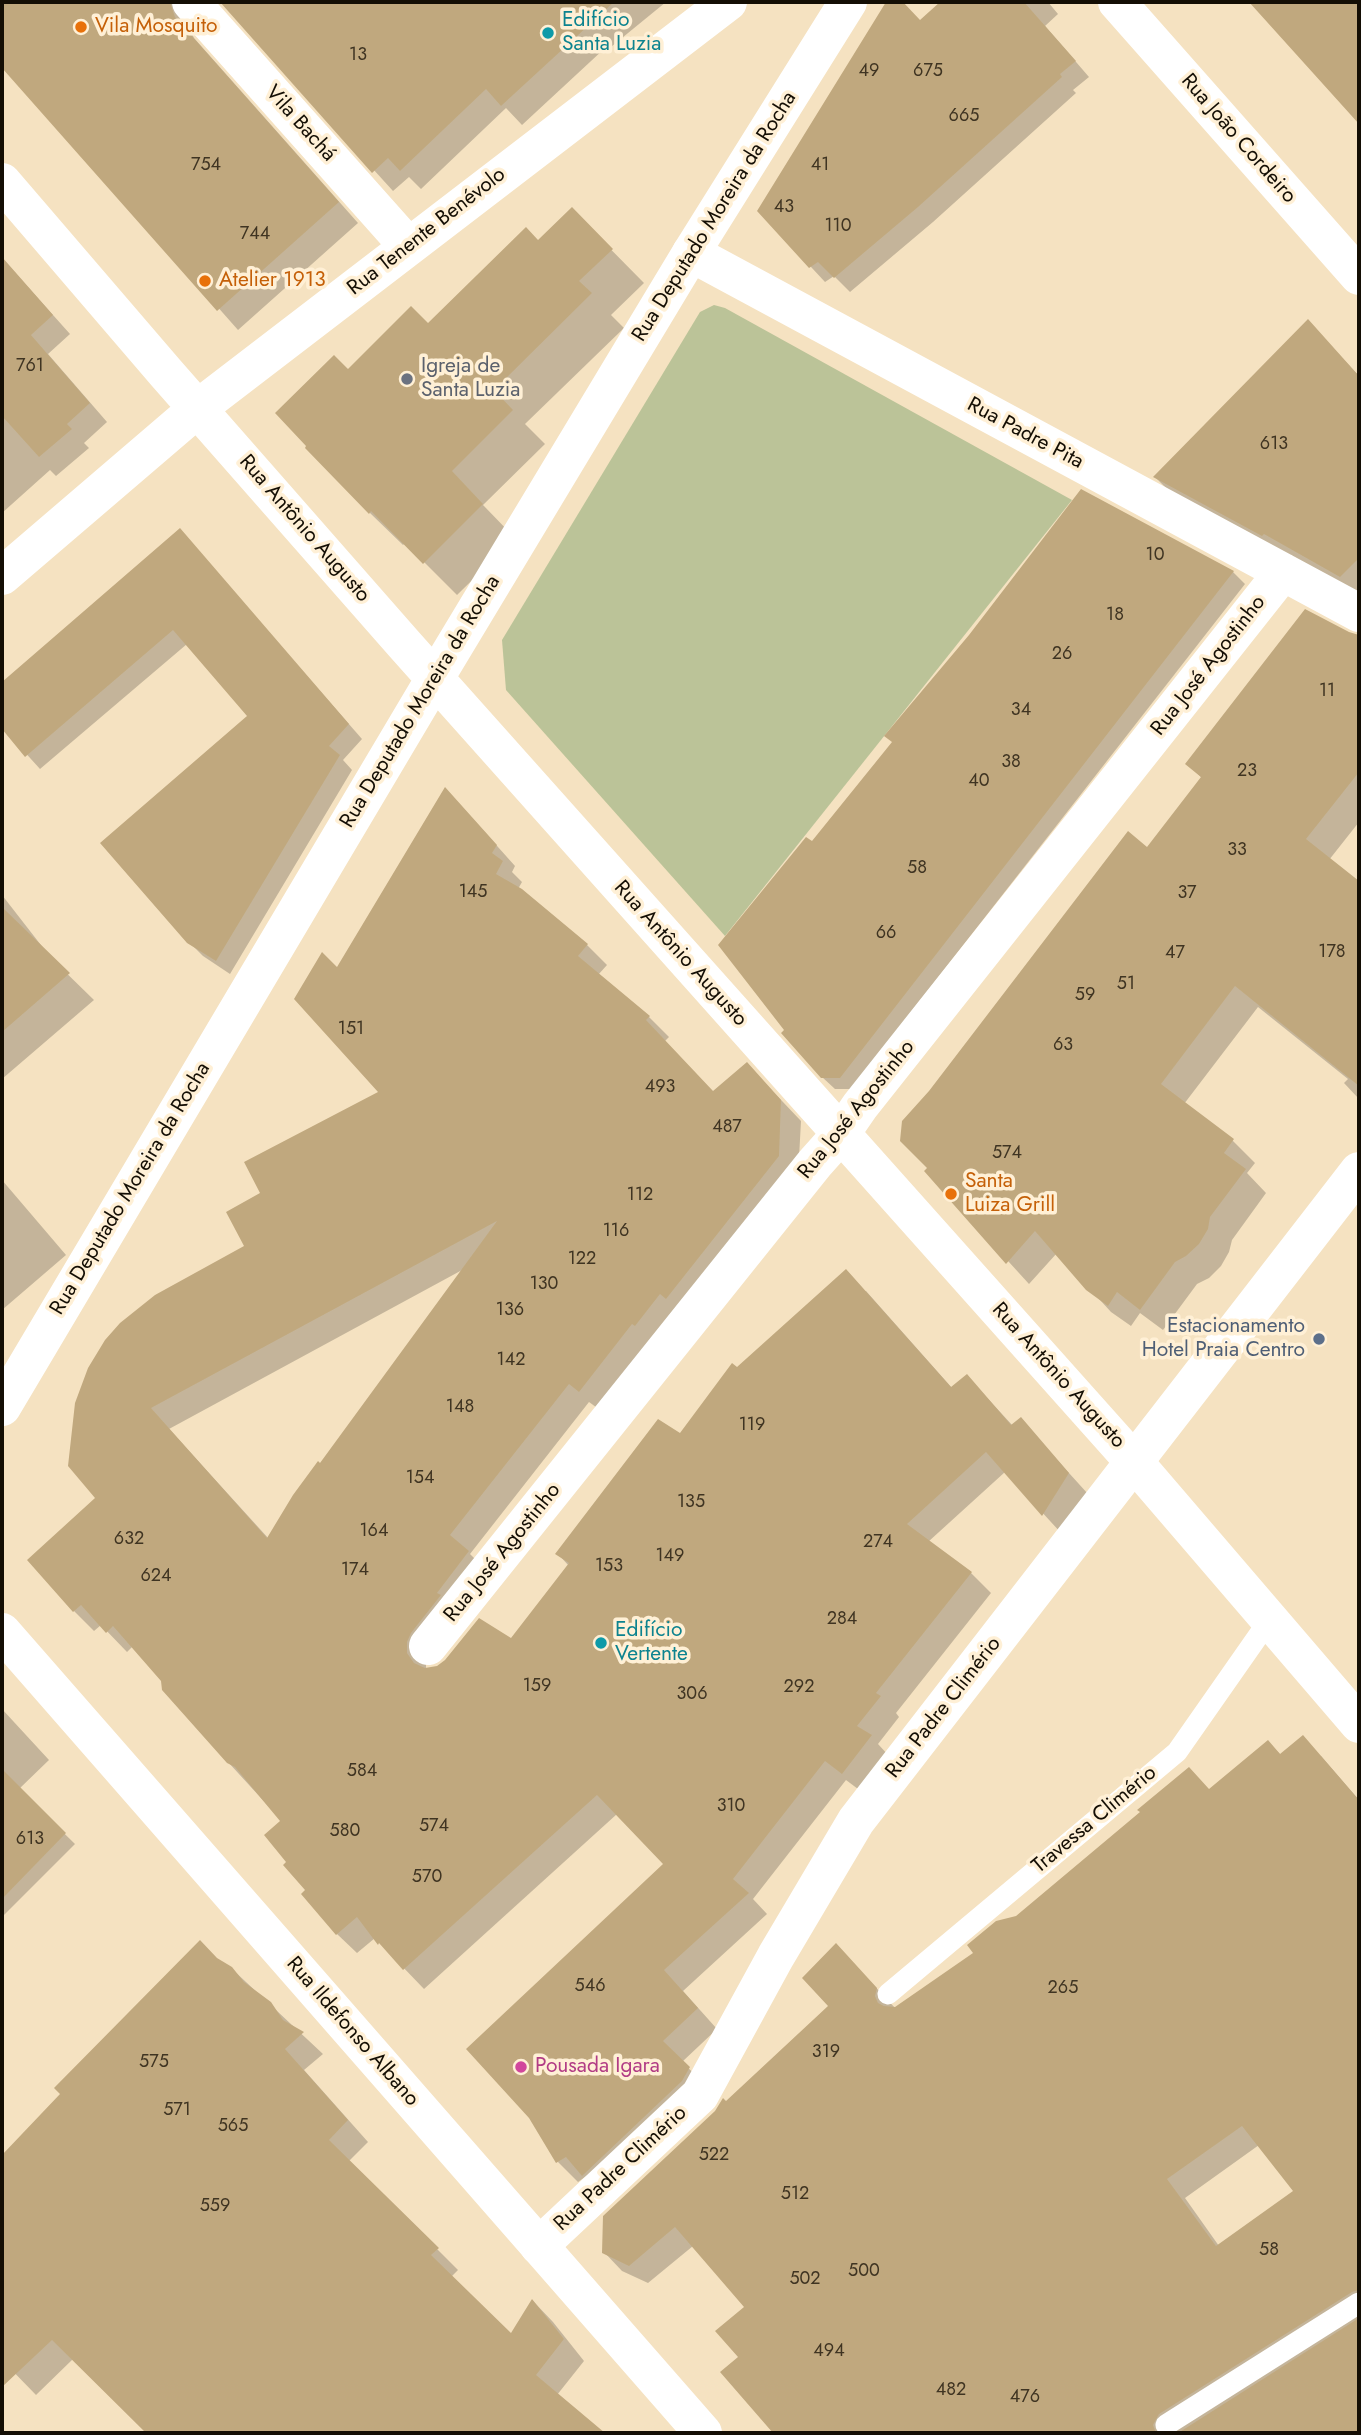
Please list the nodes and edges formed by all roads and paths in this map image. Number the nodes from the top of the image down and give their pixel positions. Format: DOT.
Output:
graph roads {
  1 [pos="191,2"];
  2 [pos="727,2"];
  3 [pos="848,2"];
  4 [pos="1117,2"];
  5 [pos="2,182"];
  6 [pos="408,246"];
  7 [pos="691,253"];
  8 [pos="1359,276"];
  9 [pos="197,409"];
  10 [pos="1283,572"];
  11 [pos="2,576"];
  12 [pos="1359,613"];
  13 [pos="435,678"];
  14 [pos="840,1135"];
  15 [pos="1359,1171"];
  16 [pos="2,1407"];
  17 [pos="1135,1463"];
  18 [pos="1270,1619"];
  19 [pos="2,1632"];
  20 [pos="428,1646"];
  21 [pos="1359,1724"];
  22 [pos="888,1994"];
  23 [pos="539,2246"];
  24 [pos="1359,2303"];
  25 [pos="1166,2425"];
  26 [pos="703,2433"];
  1 -- 6 [label="street, Vila Bachá"];
  2 -- 6 [label="street, Rua Tenente Benévolo"];
  3 -- 7 [label="street, Rua Deputado Moreira da Rocha"];
  4 -- 8 [label="street, Rua João Cordeiro"];
  5 -- 9 [label="street, Rua Antônio Augusto"];
  6 -- 9 [label="street, Rua Tenente Benévolo"];
  7 -- 10 [label="street, Rua Padre Pita"];
  7 -- 13 [label="street, Rua Deputado Moreira da Rocha"];
  9 -- 11 [label="street, Rua Tenente Benévolo"];
  9 -- 13 [label="street, Rua Antônio Augusto"];
  10 -- 12 [label="street, Rua Padre Pita"];
  10 -- 14 [label="street, Rua José Agostinho"];
  13 -- 14 [label="street, Rua Antônio Augusto"];
  13 -- 16 [label="street, Rua Deputado Moreira da Rocha"];
  14 -- 17 [label="street, Rua Antônio Augusto"];
  14 -- 20 [label="street, Rua José Agostinho"];
  15 -- 17 [label="street, Rua Padre Climério"];
  17 -- 18 [label="street, Rua Antônio Augusto"];
  17 -- 23 [label="street, Rua Padre Climério"];
  18 -- 21 [label="street, Rua Antônio Augusto"];
  18 -- 22 [label="lane, Travessa Climério"];
  19 -- 23 [label="street, Rua Ildefonso Albano"];
  23 -- 26 [label="street, Rua Ildefonso Albano"];
  24 -- 25 [label="lane"];
}
